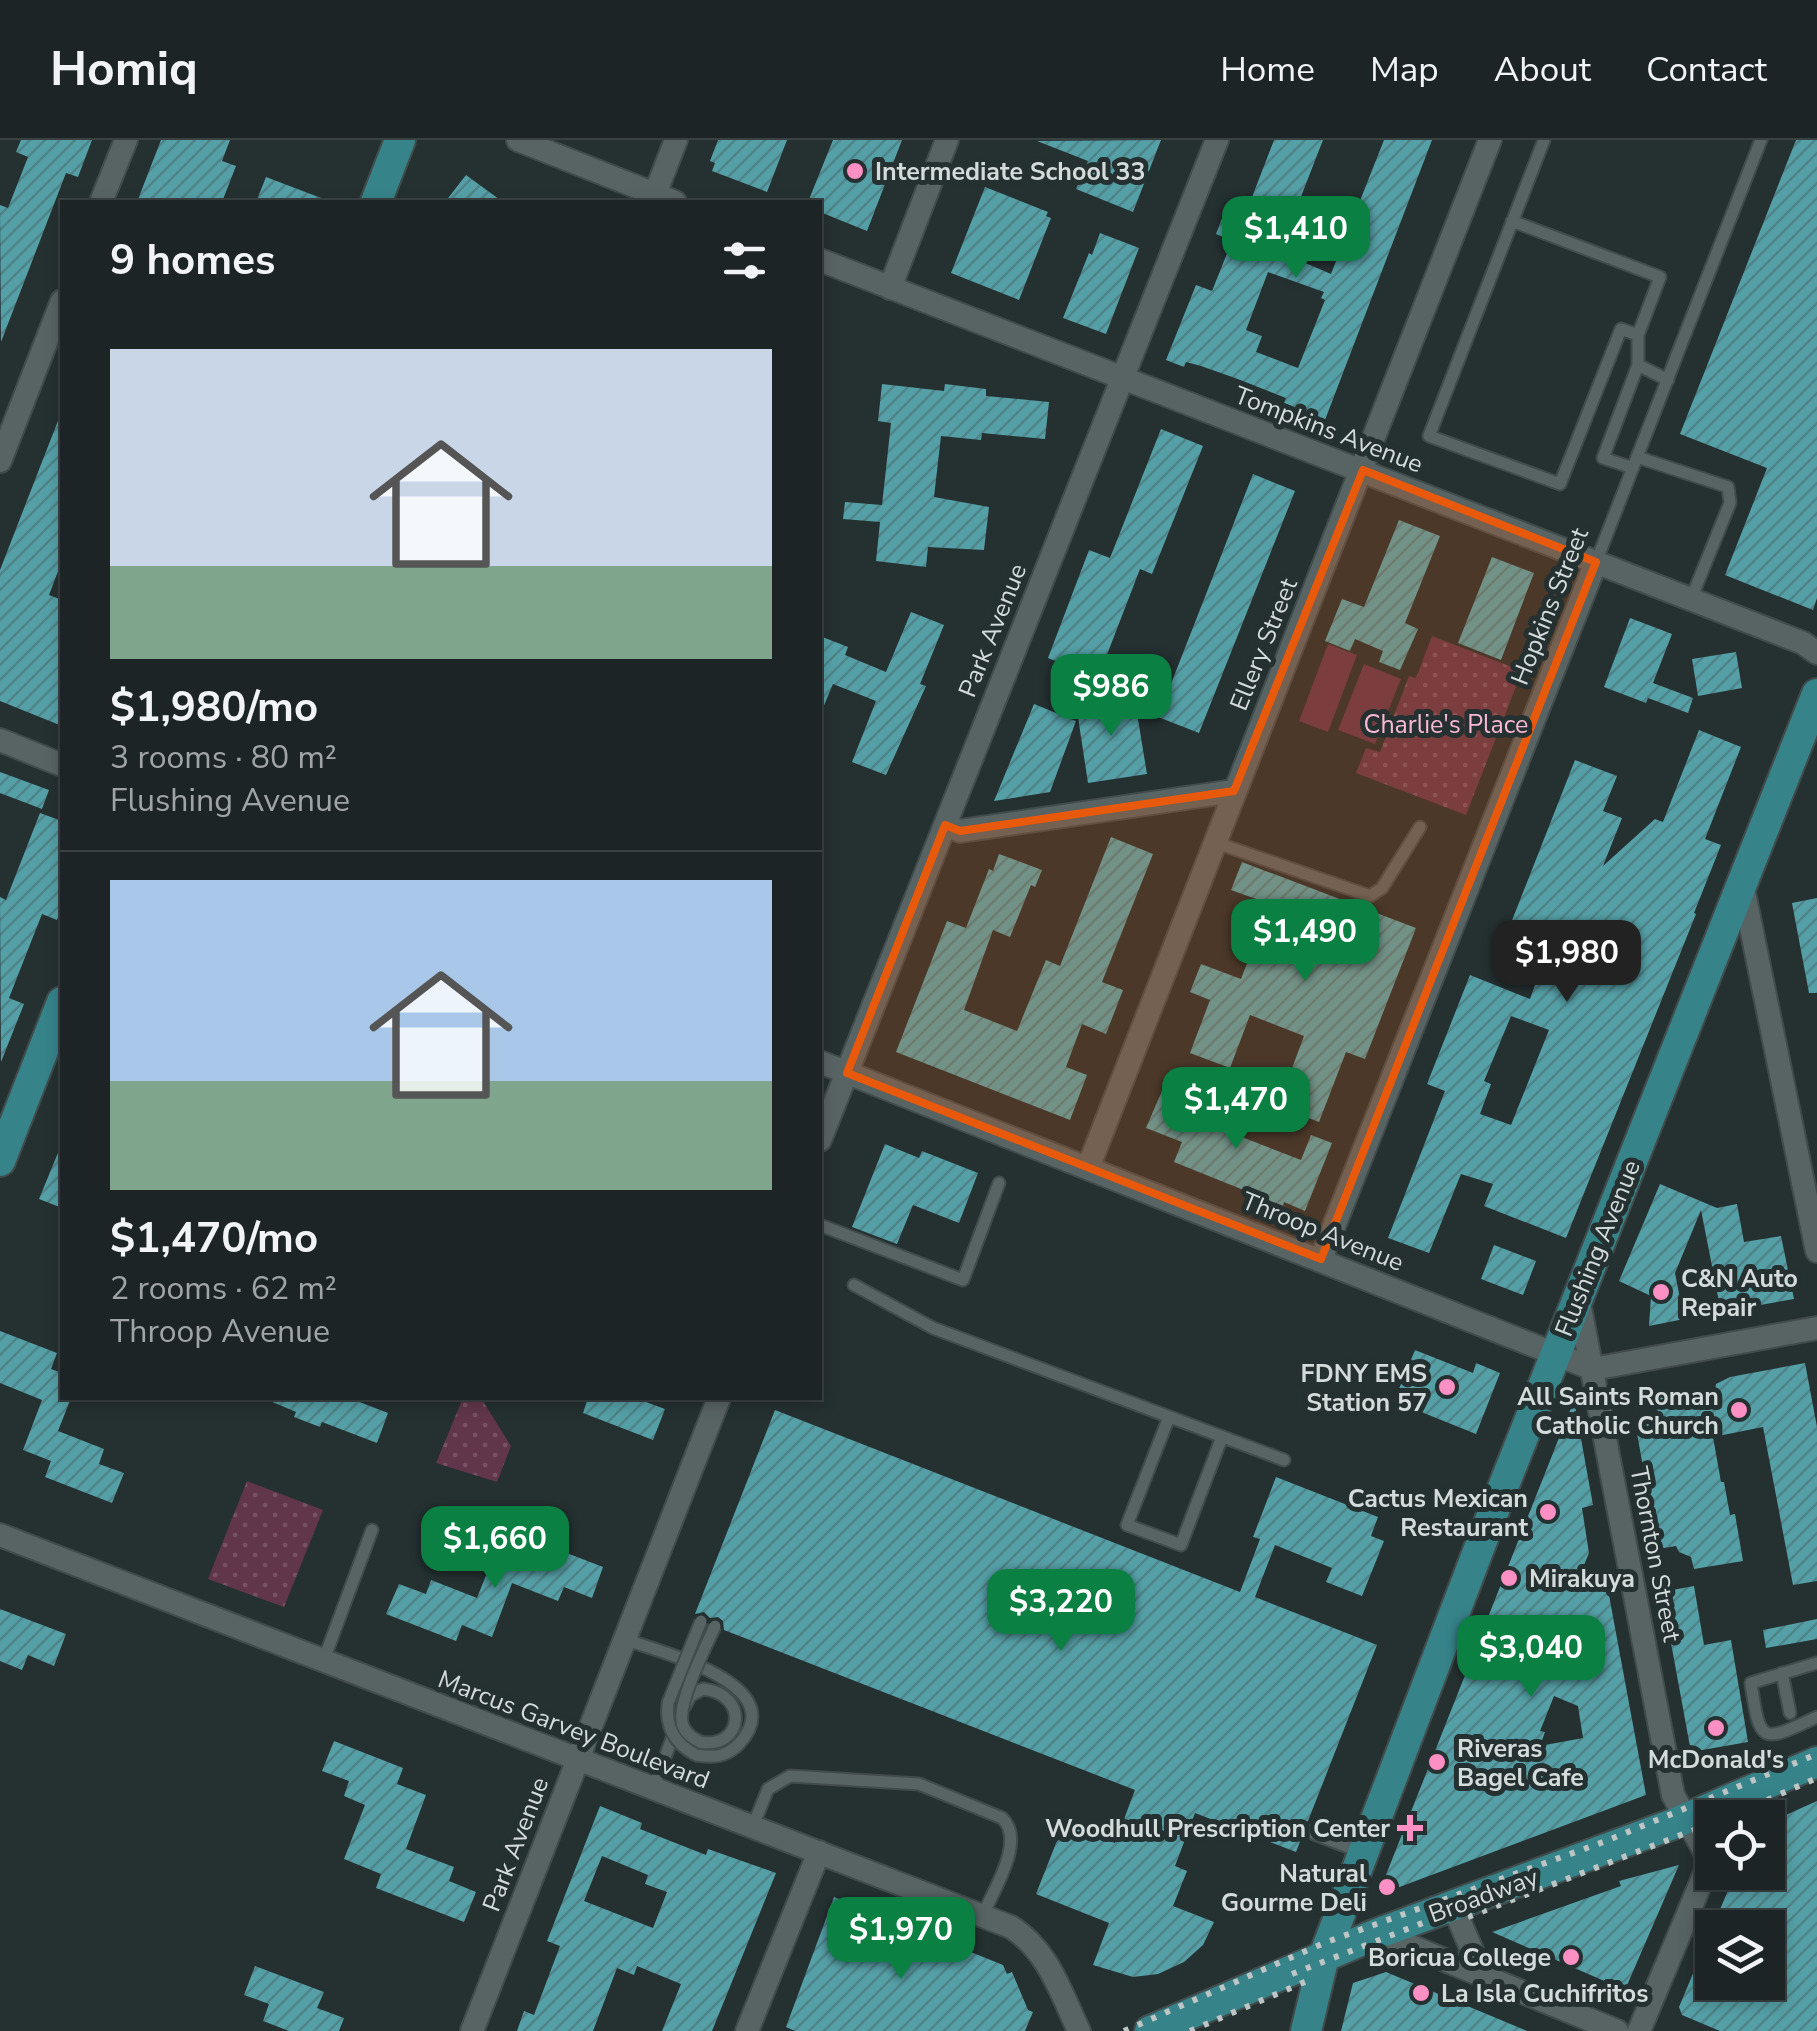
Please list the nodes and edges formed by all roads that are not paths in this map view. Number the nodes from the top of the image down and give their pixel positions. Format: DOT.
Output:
graph roads {
  1 [pos="126,140"];
  2 [pos="400,140"];
  3 [pos="518,140"];
  4 [pos="676,140"];
  5 [pos="947,140"];
  6 [pos="1216,140"];
  7 [pos="1490,140"];
  8 [pos="1544,140"];
  9 [pos="1762,140"];
  10 [pos="665,198"];
  11 [pos="102,200"];
  12 [pos="377,200"];
  13 [pos="1512,221"];
  14 [pos="822,261"];
  15 [pos="890,288"];
  16 [pos="60,306"];
  17 [pos="1638,335"];
  18 [pos="1638,365"];
  19 [pos="1122,380"];
  20 [pos="1668,380"];
  21 [pos="0,460"];
  22 [pos="1635,463"];
  23 [pos="1362,470"];
  24 [pos="1596,562"];
  25 [pos="1690,599"];
  26 [pos="1817,653"];
  27 [pos="1817,694"];
  28 [pos="0,740"];
  29 [pos="60,764"];
  30 [pos="1234,791"];
  31 [pos="944,825"];
  32 [pos="1420,827"];
  33 [pos="1214,842"];
  34 [pos="1742,883"];
  35 [pos="60,1007"];
  36 [pos="822,1063"];
  37 [pos="847,1073"];
  38 [pos="822,1135"];
  39 [pos="0,1161"];
  40 [pos="1088,1168"];
  41 [pos="999,1183"];
  42 [pos="822,1226"];
  43 [pos="1817,1252"];
  44 [pos="1321,1259"];
  45 [pos="854,1286"];
  46 [pos="1578,1298"];
  47 [pos="1817,1328"];
  48 [pos="1555,1354"];
  49 [pos="1593,1369"];
  50 [pos="718,1400"];
  51 [pos="1168,1417"];
  52 [pos="1222,1437"];
  53 [pos="1284,1460"];
  54 [pos="372,1530"];
  55 [pos="0,1535"];
  56 [pos="701,1621"];
  57 [pos="714,1626"];
  58 [pos="624,1639"];
  59 [pos="324,1662"];
  60 [pos="1817,1663"];
  61 [pos="1782,1673"];
  62 [pos="1790,1714"];
  63 [pos="1817,1717"];
  64 [pos="698,1749"];
  65 [pos="576,1761"];
  66 [pos="1817,1762"];
  67 [pos="653,1789"];
  68 [pos="1686,1818"];
  69 [pos="753,1826"];
  70 [pos="1304,1830"];
  71 [pos="819,1852"];
  72 [pos="1363,1852"];
  73 [pos="1453,1906"];
  74 [pos="983,1915"];
  75 [pos="1380,1933"];
  76 [pos="1324,1956"];
  77 [pos="1483,1976"];
  78 [pos="472,2031"];
  79 [pos="747,2031"];
  80 [pos="1079,2031"];
  81 [pos="1150,2031"];
  82 [pos="1306,2031"];
  83 [pos="1617,2031"];
  84 [pos="1639,2031"];
  1 -- 11 [label="street"];
  2 -- 12 [label="main road"];
  3 -- 10 [label="street"];
  4 -- 10 [label="street"];
  5 -- 15 [label="street"];
  6 -- 19 [label="street, Park Avenue"];
  7 -- 23 [label="street, Ellery Street"];
  8 -- 13 [label="lane"];
  9 -- 20 [label="lane, Hopkins Street"];
  13 -- 17 [label="lane"];
  13 -- 17 [label="lane"];
  14 -- 15 [label="street, Tompkins Avenue"];
  15 -- 19 [label="street, Tompkins Avenue"];
  16 -- 21 [label="street"];
  17 -- 18 [label="lane"];
  18 -- 20 [label="lane"];
  18 -- 22 [label="lane"];
  19 -- 23 [label="street, Tompkins Avenue"];
  19 -- 31 [label="street, Park Avenue"];
  20 -- 22 [label="lane, Hopkins Street"];
  22 -- 24 [label="lane, Hopkins Street"];
  22 -- 25 [label="lane"];
  23 -- 24 [label="street, Tompkins Avenue"];
  23 -- 30 [label="street, Ellery Street"];
  24 -- 25 [label="street, Tompkins Avenue"];
  24 -- 44 [label="street, Hopkins Street"];
  25 -- 26 [label="street, Tompkins Avenue"];
  27 -- 34 [label="main road, Flushing Avenue"];
  28 -- 29 [label="street"];
  30 -- 31 [label="street"];
  30 -- 33 [label="street, Ellery Street"];
  31 -- 37 [label="street, Park Avenue"];
  32 -- 33 [label="lane"];
  33 -- 40 [label="street, Ellery Street"];
  34 -- 43 [label="street"];
  34 -- 46 [label="main road, Flushing Avenue"];
  35 -- 39 [label="main road"];
  36 -- 37 [label="street, Throop Avenue"];
  37 -- 38 [label="street, Park Avenue"];
  37 -- 40 [label="street, Throop Avenue"];
  40 -- 44 [label="street, Throop Avenue"];
  41 -- 42 [label="lane"];
  44 -- 48 [label="street, Throop Avenue"];
  45 -- 51 [label="lane"];
  46 -- 48 [label="main road, Flushing Avenue"];
  46 -- 49 [label="street, Thornton Street"];
  47 -- 49 [label="street"];
  48 -- 49 [label="street, Throop Avenue"];
  48 -- 72 [label="main road, Flushing Avenue"];
  49 -- 68 [label="street, Thornton Street"];
  50 -- 58 [label="street, Park Avenue"];
  51 -- 52 [label="lane"];
  51 -- 52 [label="lane"];
  52 -- 53 [label="lane"];
  54 -- 59 [label="lane"];
  55 -- 59 [label="street, Marcus Garvey Boulevard"];
  56 -- 64 [label="lane, bridge"];
  57 -- 64 [label="lane, bridge"];
  58 -- 64 [label="lane"];
  58 -- 65 [label="street, Park Avenue"];
  59 -- 65 [label="street, Marcus Garvey Boulevard"];
  60 -- 61 [label="lane"];
  61 -- 62 [label="lane"];
  61 -- 63 [label="lane"];
  64 -- 67 [label="lane"];
  65 -- 67 [label="street, Marcus Garvey Boulevard"];
  65 -- 78 [label="street, Park Avenue"];
  66 -- 68 [label="main road, Broadway"];
  67 -- 69 [label="street, Marcus Garvey Boulevard"];
  68 -- 73 [label="main road, Broadway"];
  68 -- 84 [label="street, Thornton Street"];
  69 -- 71 [label="street, Marcus Garvey Boulevard"];
  69 -- 74 [label="lane"];
  70 -- 72 [label="lane"];
  71 -- 74 [label="street, Marcus Garvey Boulevard"];
  71 -- 79 [label="street"];
  72 -- 76 [label="main road, Flushing Avenue"];
  73 -- 75 [label="main road, Broadway"];
  73 -- 77 [label="street"];
  74 -- 80 [label="street, Marcus Garvey Boulevard"];
  75 -- 76 [label="main road, Broadway"];
  75 -- 77 [label="street"];
  76 -- 81 [label="main road, Broadway"];
  76 -- 82 [label="main road, Flushing Avenue"];
  77 -- 83 [label="street"];
}
